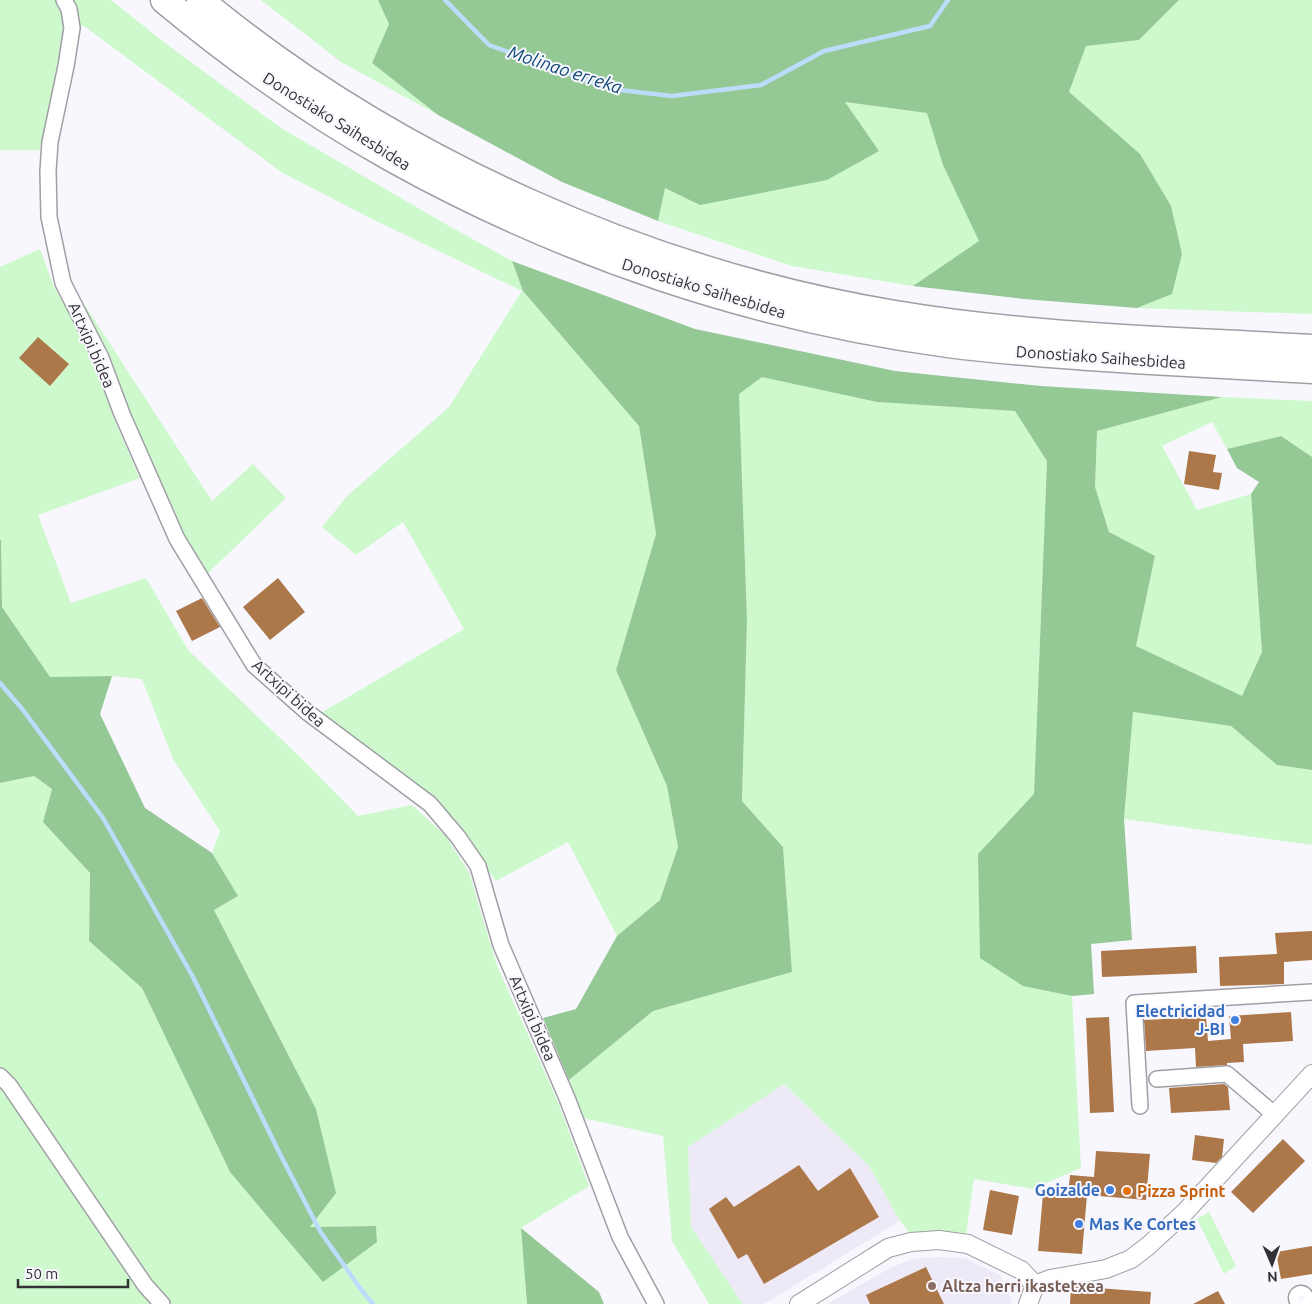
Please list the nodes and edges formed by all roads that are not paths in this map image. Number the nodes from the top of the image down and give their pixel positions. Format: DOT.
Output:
graph roads {
  1 [pos="64,0"];
  2 [pos="164,0"];
  3 [pos="200,0"];
  4 [pos="1312,348"];
  5 [pos="1312,370"];
  6 [pos="1312,992"];
  7 [pos="1312,1074"];
  8 [pos="0,1076"];
  9 [pos="1157,1079"];
  10 [pos="1140,1106"];
  11 [pos="1275,1115"];
  12 [pos="1035,1286"];
  13 [pos="162,1304"];
  14 [pos="656,1304"];
  15 [pos="799,1304"];
  16 [pos="1028,1304"];
  1 -- 14 [label="street, Artxipi bidea"];
  2 -- 5 [label="highway, Donostiako Saihesbidea"];
  3 -- 4 [label="highway, Donostiako Saihesbidea"];
  6 -- 10 [label="street"];
  7 -- 11 [label="street"];
  8 -- 13 [label="street"];
  9 -- 11 [label="street"];
  11 -- 12 [label="street"];
  12 -- 15 [label="street"];
  12 -- 16 [label="street"];
}
